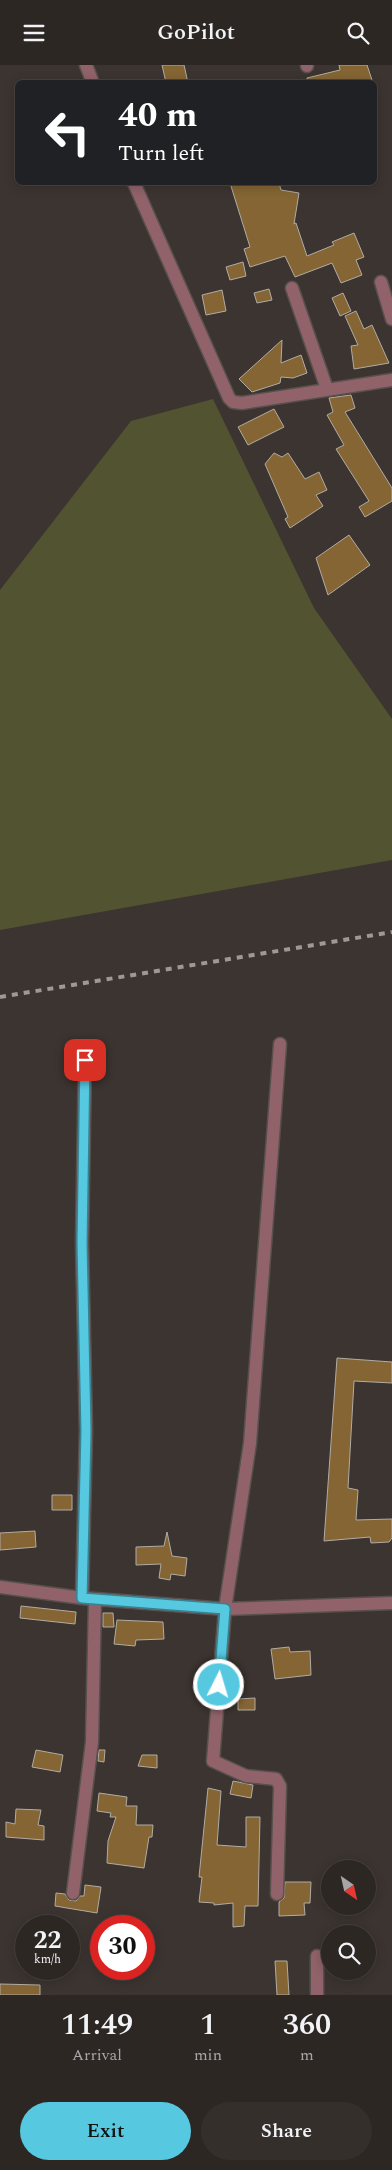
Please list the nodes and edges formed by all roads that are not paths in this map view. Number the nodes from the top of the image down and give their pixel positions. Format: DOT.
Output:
graph roads {
  1 [pos="86,65"];
  2 [pos="92,80"];
  3 [pos="135,185"];
  4 [pos="381,282"];
  5 [pos="292,288"];
  6 [pos="392,319"];
  7 [pos="392,380"];
  8 [pos="327,389"];
  9 [pos="280,1044"];
  10 [pos="85,1060"];
  11 [pos="0,1587"];
  12 [pos="82,1598"];
  13 [pos="95,1599"];
  14 [pos="392,1603"];
  15 [pos="225,1609"];
  16 [pos="73,1893"];
  17 [pos="277,1894"];
  18 [pos="317,1956"];
  19 [pos="317,1995"];
  1 -- 2 [label="street"];
  3 -- 8 [label="street"];
  4 -- 6 [label="street"];
  5 -- 8 [label="street"];
  7 -- 8 [label="street"];
  9 -- 15 [label="street"];
  10 -- 12 [label="street"];
  11 -- 12 [label="street"];
  12 -- 13 [label="street"];
  13 -- 15 [label="street"];
  13 -- 16 [label="street"];
  14 -- 15 [label="street"];
  15 -- 17 [label="street"];
  18 -- 19 [label="street"];
}
